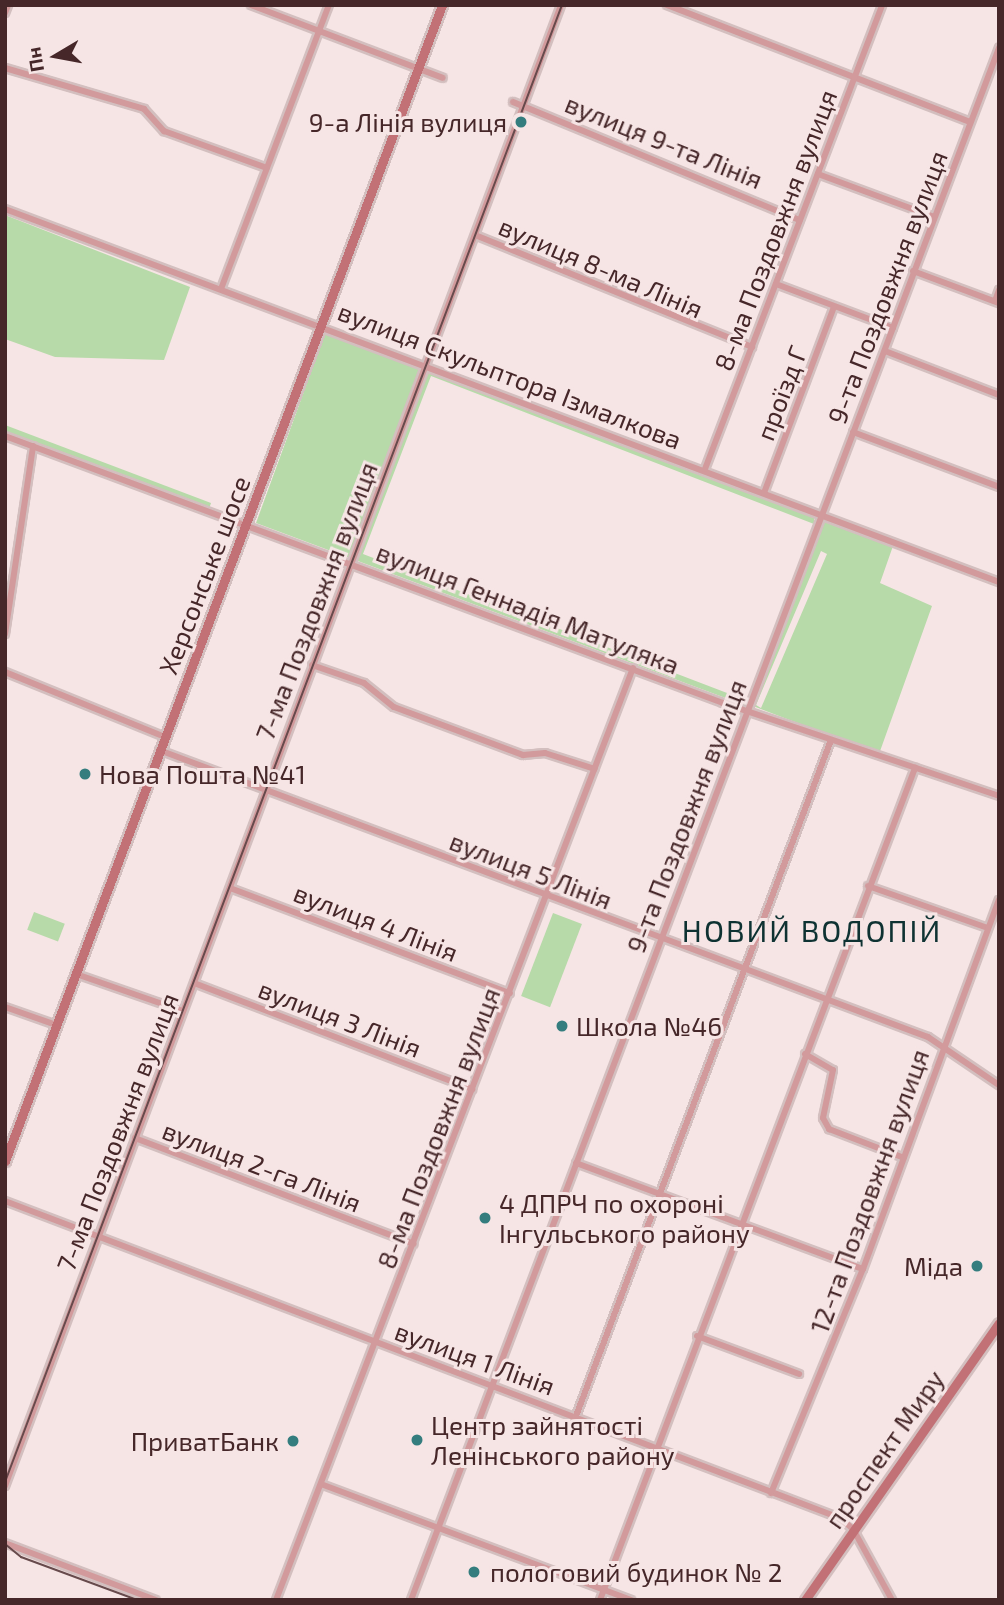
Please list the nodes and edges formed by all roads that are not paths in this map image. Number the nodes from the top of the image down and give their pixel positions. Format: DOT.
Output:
graph roads {
  1 [pos="8,5"];
  2 [pos="251,5"];
  3 [pos="329,5"];
  4 [pos="442,5"];
  5 [pos="561,5"];
  6 [pos="667,5"];
  7 [pos="882,5"];
  8 [pos="5,13"];
  9 [pos="319,31"];
  10 [pos="999,48"];
  11 [pos="5,68"];
  12 [pos="418,69"];
  13 [pos="443,78"];
  14 [pos="853,79"];
  15 [pos="513,102"];
  16 [pos="522,105"];
  17 [pos="970,122"];
  18 [pos="267,168"];
  19 [pos="818,174"];
  20 [pos="5,209"];
  21 [pos="934,217"];
  22 [pos="800,220"];
  23 [pos="475,235"];
  24 [pos="913,271"];
  25 [pos="776,284"];
  26 [pos="220,289"];
  27 [pos="999,290"];
  28 [pos="997,302"];
  29 [pos="834,307"];
  30 [pos="322,325"];
  31 [pos="893,328"];
  32 [pos="752,346"];
  33 [pos="885,351"];
  34 [pos="427,365"];
  35 [pos="999,395"];
  36 [pos="853,432"];
  37 [pos="5,436"];
  38 [pos="33,446"];
  39 [pos="705,469"];
  40 [pos="999,487"];
  41 [pos="764,493"];
  42 [pos="822,514"];
  43 [pos="247,525"];
  44 [pos="351,561"];
  45 [pos="999,582"];
  46 [pos="5,634"];
  47 [pos="312,665"];
  48 [pos="632,668"];
  49 [pos="5,672"];
  50 [pos="749,711"];
  51 [pos="165,737"];
  52 [pos="831,740"];
  53 [pos="159,750"];
  54 [pos="915,768"];
  55 [pos="595,769"];
  56 [pos="266,791"];
  57 [pos="999,796"];
  58 [pos="868,886"];
  59 [pos="230,888"];
  60 [pos="547,895"];
  61 [pos="999,900"];
  62 [pos="988,928"];
  63 [pos="659,939"];
  64 [pos="743,970"];
  65 [pos="76,974"];
  66 [pos="194,983"];
  67 [pos="510,993"];
  68 [pos="825,999"];
  69 [pos="5,1007"];
  70 [pos="183,1011"];
  71 [pos="56,1025"];
  72 [pos="943,1046"];
  73 [pos="805,1054"];
  74 [pos="999,1085"];
  75 [pos="472,1089"];
  76 [pos="135,1138"];
  77 [pos="904,1158"];
  78 [pos="5,1161"];
  79 [pos="576,1163"];
  80 [pos="660,1194"];
  81 [pos="5,1201"];
  82 [pos="741,1222"];
  83 [pos="97,1239"];
  84 [pos="414,1244"];
  85 [pos="863,1269"];
  86 [pos="999,1323"];
  87 [pos="696,1336"];
  88 [pos="378,1342"];
  89 [pos="799,1374"];
  90 [pos="493,1384"];
  91 [pos="576,1416"];
  92 [pos="658,1446"];
  93 [pos="321,1484"];
  94 [pos="5,1486"];
  95 [pos="771,1493"];
  96 [pos="853,1529"];
  97 [pos="439,1530"];
  98 [pos="5,1543"];
  99 [pos="603,1590"];
  100 [pos="156,1600"];
  101 [pos="276,1600"];
  102 [pos="411,1600"];
  103 [pos="600,1600"];
  104 [pos="631,1600"];
  105 [pos="805,1600"];
  106 [pos="892,1600"];
  1 -- 8 [label="street"];
  2 -- 9 [label="street"];
  3 -- 9 [label="street"];
  4 -- 12 [label="main road, Херсонське шосе"];
  5 -- 16 [label="street, 7-ма Поздовжня вулиця"];
  6 -- 14 [label="street"];
  7 -- 14 [label="street, 8-ма Поздовжня вулиця"];
  9 -- 12 [label="street"];
  9 -- 18 [label="street"];
  10 -- 17 [label="street, 9-та Поздовжня вулиця"];
  11 -- 18 [label="street"];
  12 -- 13 [label="street"];
  12 -- 30 [label="main road, Херсонське шосе"];
  14 -- 17 [label="street"];
  14 -- 19 [label="street, 8-ма Поздовжня вулиця"];
  15 -- 16 [label="street, вулиця 9-та Лінія"];
  16 -- 22 [label="street, вулиця 9-та Лінія"];
  16 -- 23 [label="street, 7-ма Поздовжня вулиця"];
  17 -- 21 [label="street, 9-та Поздовжня вулиця"];
  18 -- 26 [label="street"];
  19 -- 21 [label="street"];
  19 -- 22 [label="street, 8-ма Поздовжня вулиця"];
  20 -- 26 [label="street, вулиця Скульптора Ізмалкова"];
  21 -- 24 [label="street, 9-та Поздовжня вулиця"];
  22 -- 25 [label="street, 8-ма Поздовжня вулиця"];
  23 -- 32 [label="street, вулиця 8-ма Лінія"];
  23 -- 34 [label="street, 7-ма Поздовжня вулиця"];
  24 -- 28 [label="street"];
  24 -- 31 [label="street, 9-та Поздовжня вулиця"];
  25 -- 29 [label="street"];
  25 -- 32 [label="street, 8-ма Поздовжня вулиця"];
  26 -- 30 [label="street, вулиця Скульптора Ізмалкова"];
  27 -- 28 [label="street"];
  29 -- 31 [label="street"];
  29 -- 41 [label="street, проїзд Г"];
  30 -- 34 [label="street, вулиця Скульптора Ізмалкова"];
  30 -- 43 [label="main road, Херсонське шосе"];
  31 -- 33 [label="street, 9-та Поздовжня вулиця"];
  32 -- 39 [label="street, 8-ма Поздовжня вулиця"];
  33 -- 35 [label="street"];
  33 -- 36 [label="street, 9-та Поздовжня вулиця"];
  34 -- 39 [label="street, вулиця Скульптора Ізмалкова"];
  34 -- 44 [label="street, 7-ма Поздовжня вулиця"];
  36 -- 40 [label="street"];
  36 -- 42 [label="street, 9-та Поздовжня вулиця"];
  37 -- 38 [label="street, вулиця Геннадія Матуляка"];
  38 -- 43 [label="street, вулиця Геннадія Матуляка"];
  38 -- 46 [label="street"];
  39 -- 41 [label="street, вулиця Скульптора Ізмалкова"];
  41 -- 42 [label="street, вулиця Скульптора Ізмалкова"];
  42 -- 45 [label="street, вулиця Скульптора Ізмалкова"];
  42 -- 50 [label="street, 9-та Поздовжня вулиця"];
  43 -- 44 [label="street, вулиця Геннадія Матуляка"];
  43 -- 51 [label="main road, Херсонське шосе"];
  44 -- 47 [label="street, 7-ма Поздовжня вулиця"];
  44 -- 48 [label="street, вулиця Геннадія Матуляка"];
  47 -- 55 [label="street"];
  47 -- 56 [label="street, 7-ма Поздовжня вулиця"];
  48 -- 50 [label="street, вулиця Геннадія Матуляка"];
  48 -- 55 [label="street, 8-ма Поздовжня вулиця"];
  49 -- 51 [label="street"];
  50 -- 52 [label="street, вулиця Геннадія Матуляка"];
  50 -- 63 [label="street, 9-та Поздовжня вулиця"];
  51 -- 53 [label="main road, Херсонське шосе"];
  52 -- 54 [label="street, вулиця Геннадія Матуляка"];
  52 -- 64 [label="street"];
  53 -- 56 [label="street, вулиця 5 Лінія"];
  53 -- 65 [label="main road, Херсонське шосе"];
  54 -- 57 [label="street, вулиця Геннадія Матуляка"];
  54 -- 58 [label="street"];
  55 -- 60 [label="street, 8-ма Поздовжня вулиця"];
  56 -- 59 [label="street, 7-ма Поздовжня вулиця"];
  56 -- 60 [label="street, вулиця 5 Лінія"];
  58 -- 62 [label="street"];
  58 -- 68 [label="street"];
  59 -- 66 [label="street, 7-ма Поздовжня вулиця"];
  59 -- 67 [label="street, вулиця 4 Лінія"];
  60 -- 63 [label="street, вулиця 5 Лінія"];
  60 -- 67 [label="street, 8-ма Поздовжня вулиця"];
  61 -- 62 [label="street, 12-та Поздовжня вулиця"];
  62 -- 72 [label="street, 12-та Поздовжня вулиця"];
  63 -- 64 [label="street, вулиця 5 Лінія"];
  63 -- 79 [label="street, 9-та Поздовжня вулиця"];
  64 -- 68 [label="street, вулиця 5 Лінія"];
  64 -- 80 [label="street"];
  65 -- 70 [label="street"];
  65 -- 71 [label="main road, Херсонське шосе"];
  66 -- 70 [label="street, 7-ма Поздовжня вулиця"];
  66 -- 75 [label="street, вулиця 3 Лінія"];
  67 -- 75 [label="street, 8-ма Поздовжня вулиця"];
  68 -- 72 [label="street, вулиця 5 Лінія"];
  68 -- 73 [label="street"];
  69 -- 71 [label="street"];
  70 -- 76 [label="street, 7-ма Поздовжня вулиця"];
  71 -- 78 [label="main road, Херсонське шосе"];
  72 -- 74 [label="street, вулиця 5 Лінія"];
  72 -- 77 [label="street, 12-та Поздовжня вулиця"];
  73 -- 77 [label="street"];
  73 -- 82 [label="street"];
  75 -- 84 [label="street, 8-ма Поздовжня вулиця"];
  76 -- 83 [label="street, 7-ма Поздовжня вулиця"];
  76 -- 84 [label="street, вулиця 2-га Лінія"];
  77 -- 85 [label="street, 12-та Поздовжня вулиця"];
  79 -- 80 [label="street"];
  79 -- 90 [label="street, 9-та Поздовжня вулиця"];
  80 -- 82 [label="street"];
  80 -- 91 [label="street"];
  81 -- 83 [label="street, вулиця 1 Лінія"];
  82 -- 85 [label="street"];
  82 -- 87 [label="street"];
  83 -- 88 [label="street, вулиця 1 Лінія"];
  83 -- 94 [label="street, 7-ма Поздовжня вулиця"];
  84 -- 88 [label="street, 8-ма Поздовжня вулиця"];
  85 -- 95 [label="street, 12-та Поздовжня вулиця"];
  86 -- 96 [label="main road, проспект Миру"];
  87 -- 89 [label="street"];
  87 -- 92 [label="street"];
  88 -- 90 [label="street, вулиця 1 Лінія"];
  88 -- 93 [label="street, 8-ма Поздовжня вулиця"];
  90 -- 91 [label="street, вулиця 1 Лінія"];
  90 -- 97 [label="street, 9-та Поздовжня вулиця"];
  91 -- 92 [label="street, вулиця 1 Лінія"];
  92 -- 95 [label="street, вулиця 1 Лінія"];
  92 -- 99 [label="street"];
  93 -- 97 [label="street"];
  93 -- 101 [label="street, 8-ма Поздовжня вулиця"];
  95 -- 96 [label="street, вулиця 1 Лінія"];
  96 -- 105 [label="main road, проспект Миру"];
  96 -- 106 [label="street"];
  97 -- 99 [label="street"];
  97 -- 102 [label="street, 9-та Поздовжня вулиця"];
  98 -- 100 [label="street"];
  99 -- 103 [label="street"];
  99 -- 104 [label="street"];
}
